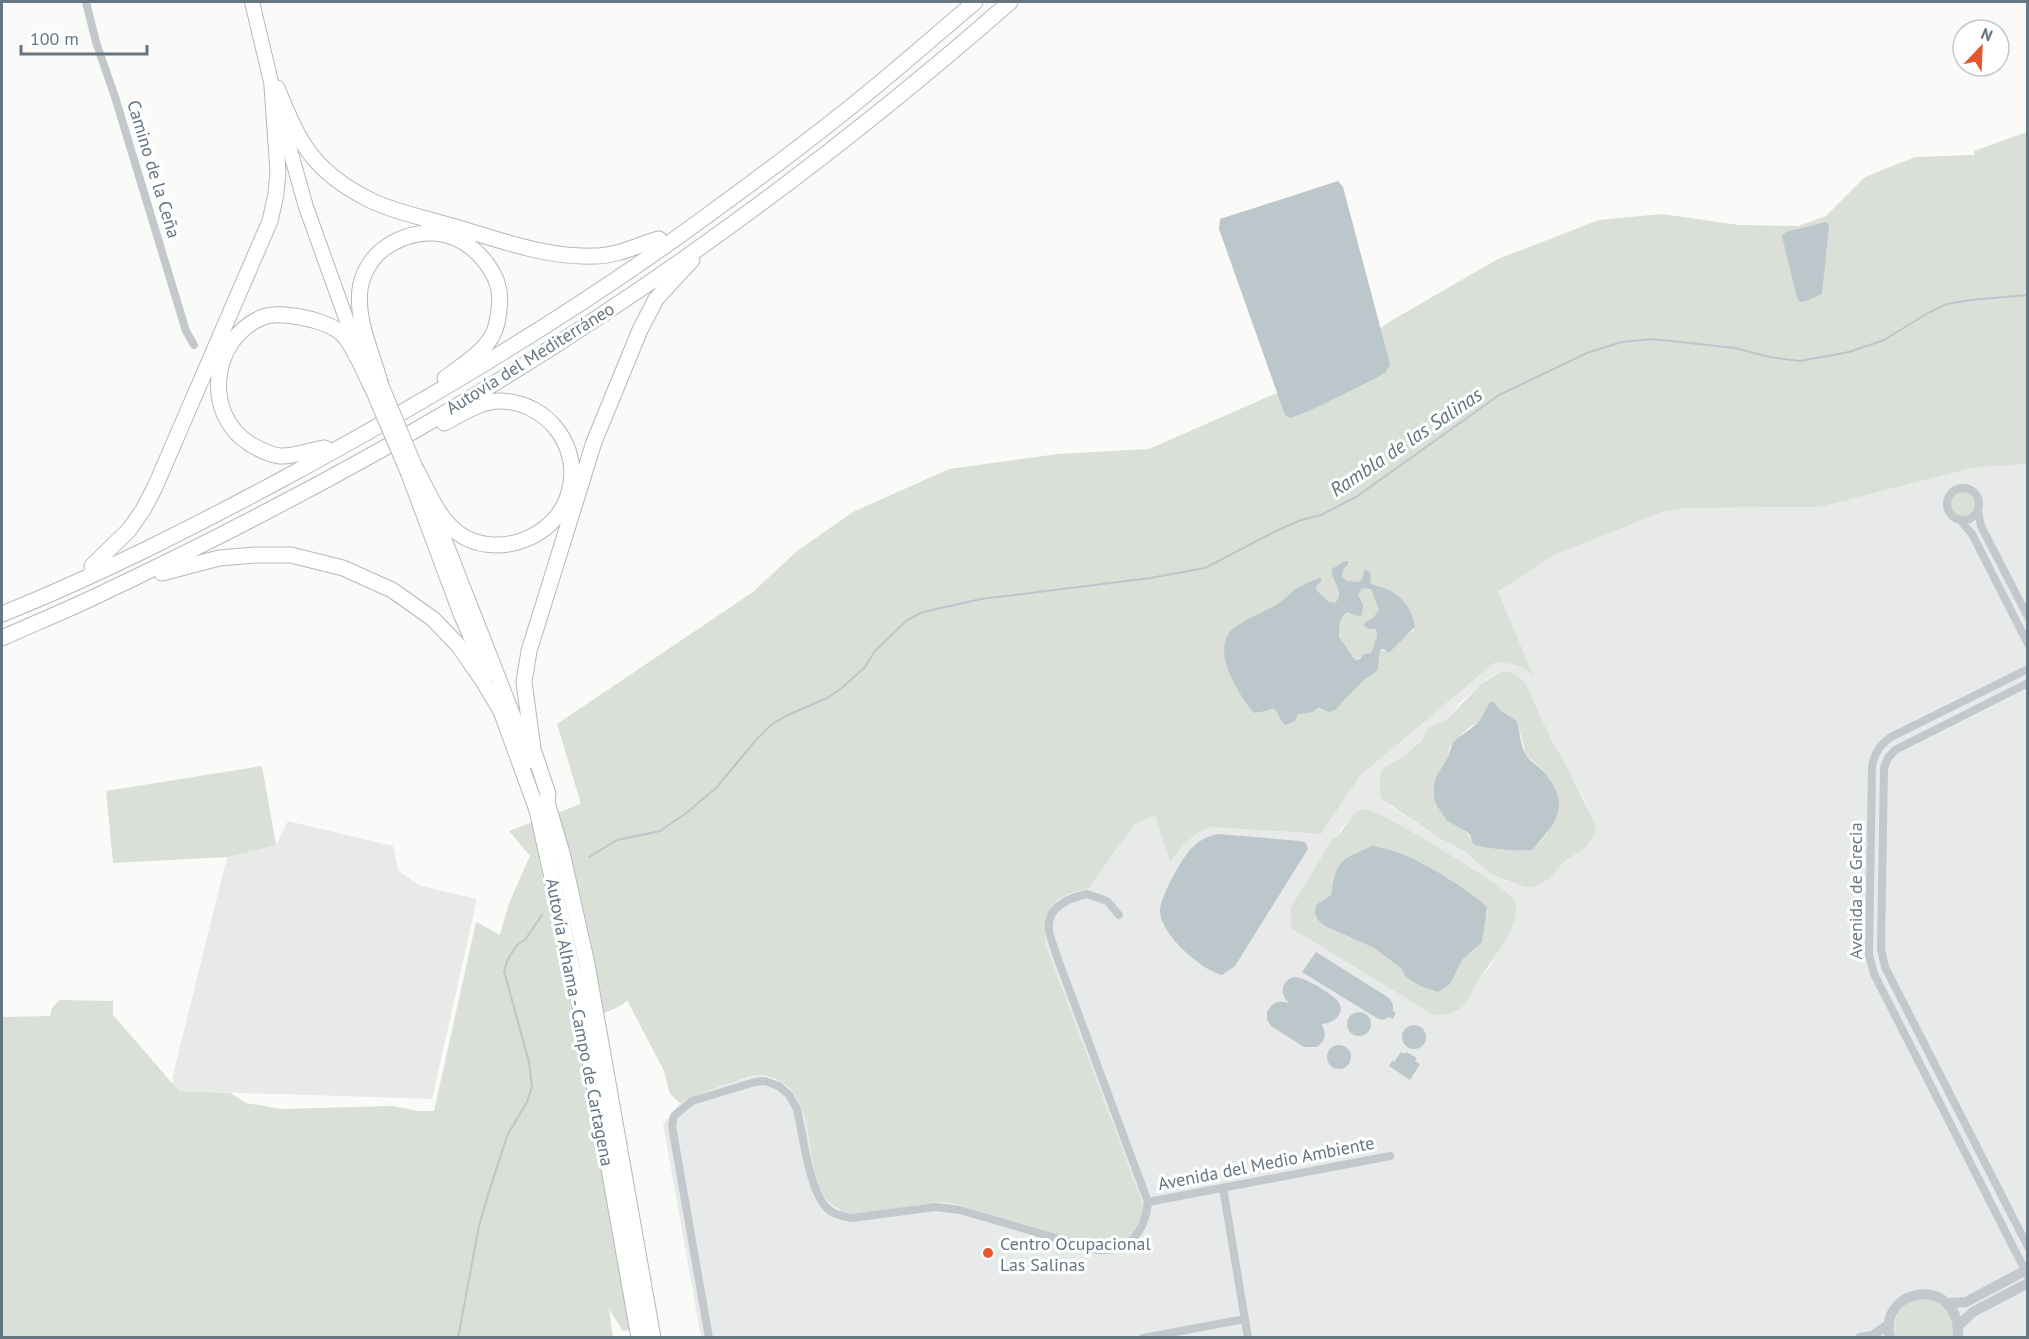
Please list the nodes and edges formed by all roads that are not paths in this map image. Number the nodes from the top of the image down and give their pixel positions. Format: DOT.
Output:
graph roads {
  1 [pos="86,2"];
  2 [pos="252,2"];
  3 [pos="975,2"];
  4 [pos="1010,2"];
  5 [pos="902,63"];
  6 [pos="274,86"];
  7 [pos="715,236"];
  8 [pos="659,239"];
  9 [pos="194,345"];
  10 [pos="440,382"];
  11 [pos="376,384"];
  12 [pos="325,448"];
  13 [pos="412,471"];
  14 [pos="1978,511"];
  15 [pos="1959,519"];
  16 [pos="92,566"];
  17 [pos="162,573"];
  18 [pos="2,607"];
  19 [pos="2,614"];
  20 [pos="2028,617"];
  21 [pos="2,638"];
  22 [pos="2,644"];
  23 [pos="2028,644"];
  24 [pos="2028,669"];
  25 [pos="2028,683"];
  26 [pos="501,711"];
  27 [pos="547,802"];
  28 [pos="1119,915"];
  29 [pos="1390,1156"];
  30 [pos="1223,1188"];
  31 [pos="1148,1202"];
  32 [pos="2028,1247"];
  33 [pos="2027,1272"];
  34 [pos="2028,1283"];
  35 [pos="1948,1303"];
  36 [pos="1245,1319"];
  37 [pos="1888,1325"];
  38 [pos="1959,1325"];
  39 [pos="639,1338"];
  40 [pos="653,1338"];
  41 [pos="709,1338"];
  42 [pos="1143,1338"];
  43 [pos="1248,1338"];
  44 [pos="1860,1338"];
  45 [pos="1890,1338"];
  46 [pos="1958,1338"];
  1 -- 9 [label="street, Camino de la Ceña"];
  2 -- 6 [label="main road"];
  3 -- 5 [label="highway, Autovía del Mediterráneo"];
  4 -- 7 [label="highway, Autovía del Mediterráneo"];
  5 -- 8 [label="highway"];
  5 -- 19 [label="highway, Autovía del Mediterráneo"];
  6 -- 8 [label="highway"];
  6 -- 11 [label="main road"];
  6 -- 16 [label="highway"];
  7 -- 21 [label="highway, Autovía del Mediterráneo"];
  7 -- 27 [label="highway, Autovía Alhama - Campo de Cartagena"];
  8 -- 10 [label="highway"];
  10 -- 11 [label="highway"];
  10 -- 12 [label="highway"];
  11 -- 12 [label="highway"];
  11 -- 13 [label="main road, bridge"];
  12 -- 16 [label="highway"];
  13 -- 17 [label="highway"];
  13 -- 26 [label="main road"];
  13 -- 27 [label="main road"];
  14 -- 15 [label="street"];
  14 -- 15 [label="street"];
  14 -- 20 [label="street"];
  15 -- 23 [label="street"];
  16 -- 18 [label="highway"];
  17 -- 22 [label="highway"];
  17 -- 26 [label="highway, Autovía Alhama - Campo de Cartagena"];
  24 -- 33 [label="street, Avenida de Grecia"];
  25 -- 32 [label="street, Avenida de Grecia"];
  26 -- 39 [label="highway, Autovía Alhama - Campo de Cartagena"];
  27 -- 40 [label="highway, Autovía Alhama - Campo de Cartagena"];
  28 -- 31 [label="street"];
  29 -- 30 [label="street, Avenida del Medio Ambiente"];
  30 -- 31 [label="street, Avenida del Medio Ambiente"];
  30 -- 36 [label="street"];
  31 -- 41 [label="street"];
  33 -- 35 [label="street"];
  34 -- 38 [label="street"];
  35 -- 37 [label="street"];
  35 -- 38 [label="street"];
  36 -- 42 [label="street"];
  36 -- 43 [label="street"];
  37 -- 44 [label="street"];
  37 -- 45 [label="street"];
  38 -- 46 [label="street"];
}
